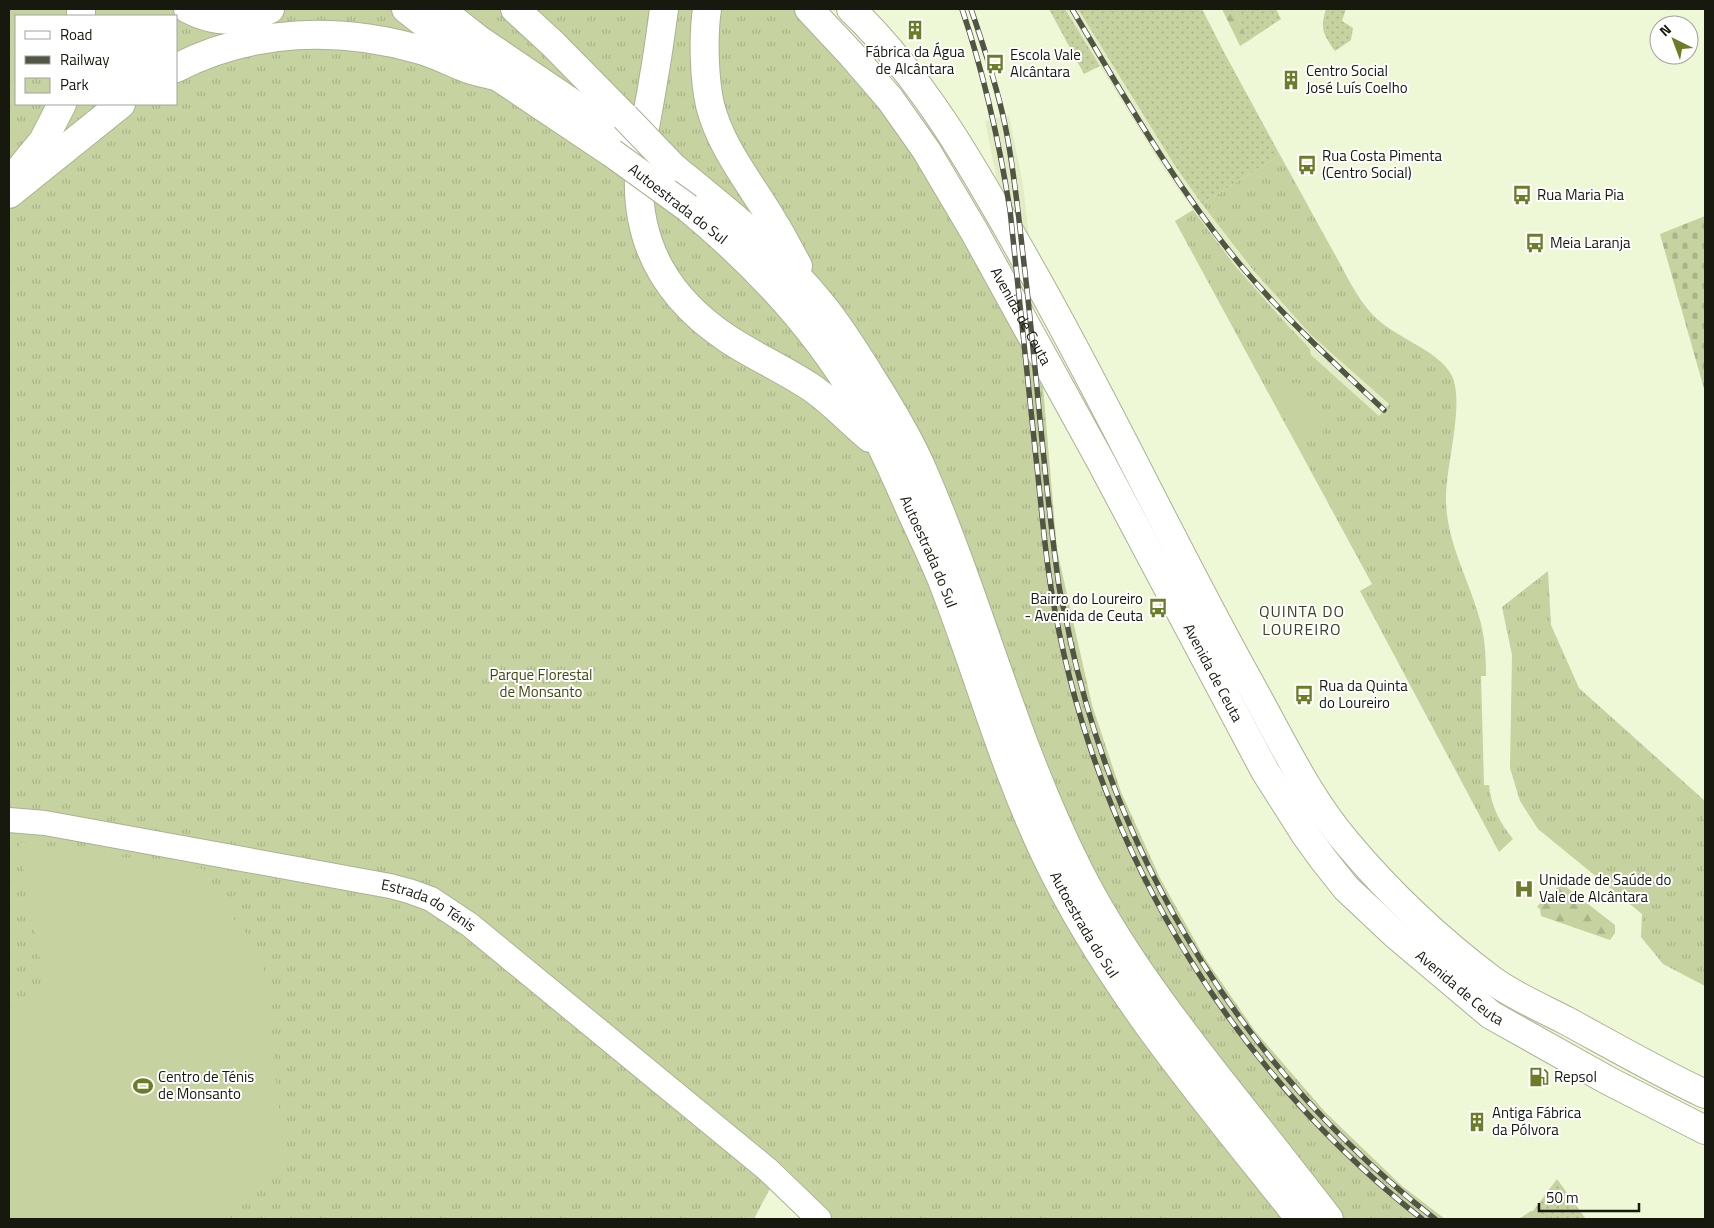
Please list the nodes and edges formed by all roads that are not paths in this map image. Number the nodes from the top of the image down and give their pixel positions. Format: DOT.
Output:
graph roads {
  1 [pos="188,9"];
  2 [pos="270,9"];
  3 [pos="406,9"];
  4 [pos="440,9"];
  5 [pos="515,9"];
  6 [pos="664,9"];
  7 [pos="707,9"];
  8 [pos="809,9"];
  9 [pos="851,9"];
  10 [pos="178,67"];
  11 [pos="500,77"];
  12 [pos="61,105"];
  13 [pos="120,105"];
  14 [pos="619,135"];
  15 [pos="9,181"];
  16 [pos="9,194"];
  17 [pos="816,298"];
  18 [pos="1126,446"];
  19 [pos="884,450"];
  20 [pos="1100,460"];
  21 [pos="9,820"];
  22 [pos="1705,1094"];
  23 [pos="1705,1130"];
  24 [pos="819,1219"];
  25 [pos="1300,1219"];
  26 [pos="1329,1219"];
  1 -- 2 [label="highway"];
  3 -- 11 [label="highway, Autoestrada do Sul"];
  4 -- 14 [label="highway, Autoestrada do Sul"];
  5 -- 14 [label="highway"];
  6 -- 19 [label="highway"];
  7 -- 17 [label="highway"];
  8 -- 20 [label="highway, Avenida de Ceuta"];
  9 -- 18 [label="highway, Avenida de Ceuta"];
  10 -- 11 [label="highway"];
  11 -- 14 [label="highway, Autoestrada do Sul"];
  12 -- 15 [label="highway"];
  13 -- 16 [label="highway"];
  14 -- 17 [label="highway, Autoestrada do Sul, bridge"];
  14 -- 19 [label="highway, Autoestrada do Sul, bridge"];
  17 -- 26 [label="highway, Autoestrada do Sul"];
  18 -- 20 [label="highway"];
  18 -- 22 [label="highway, Avenida de Ceuta"];
  19 -- 25 [label="highway, Autoestrada do Sul"];
  20 -- 23 [label="highway, Avenida de Ceuta"];
  21 -- 24 [label="main road, Estrada do Ténis"];
}
